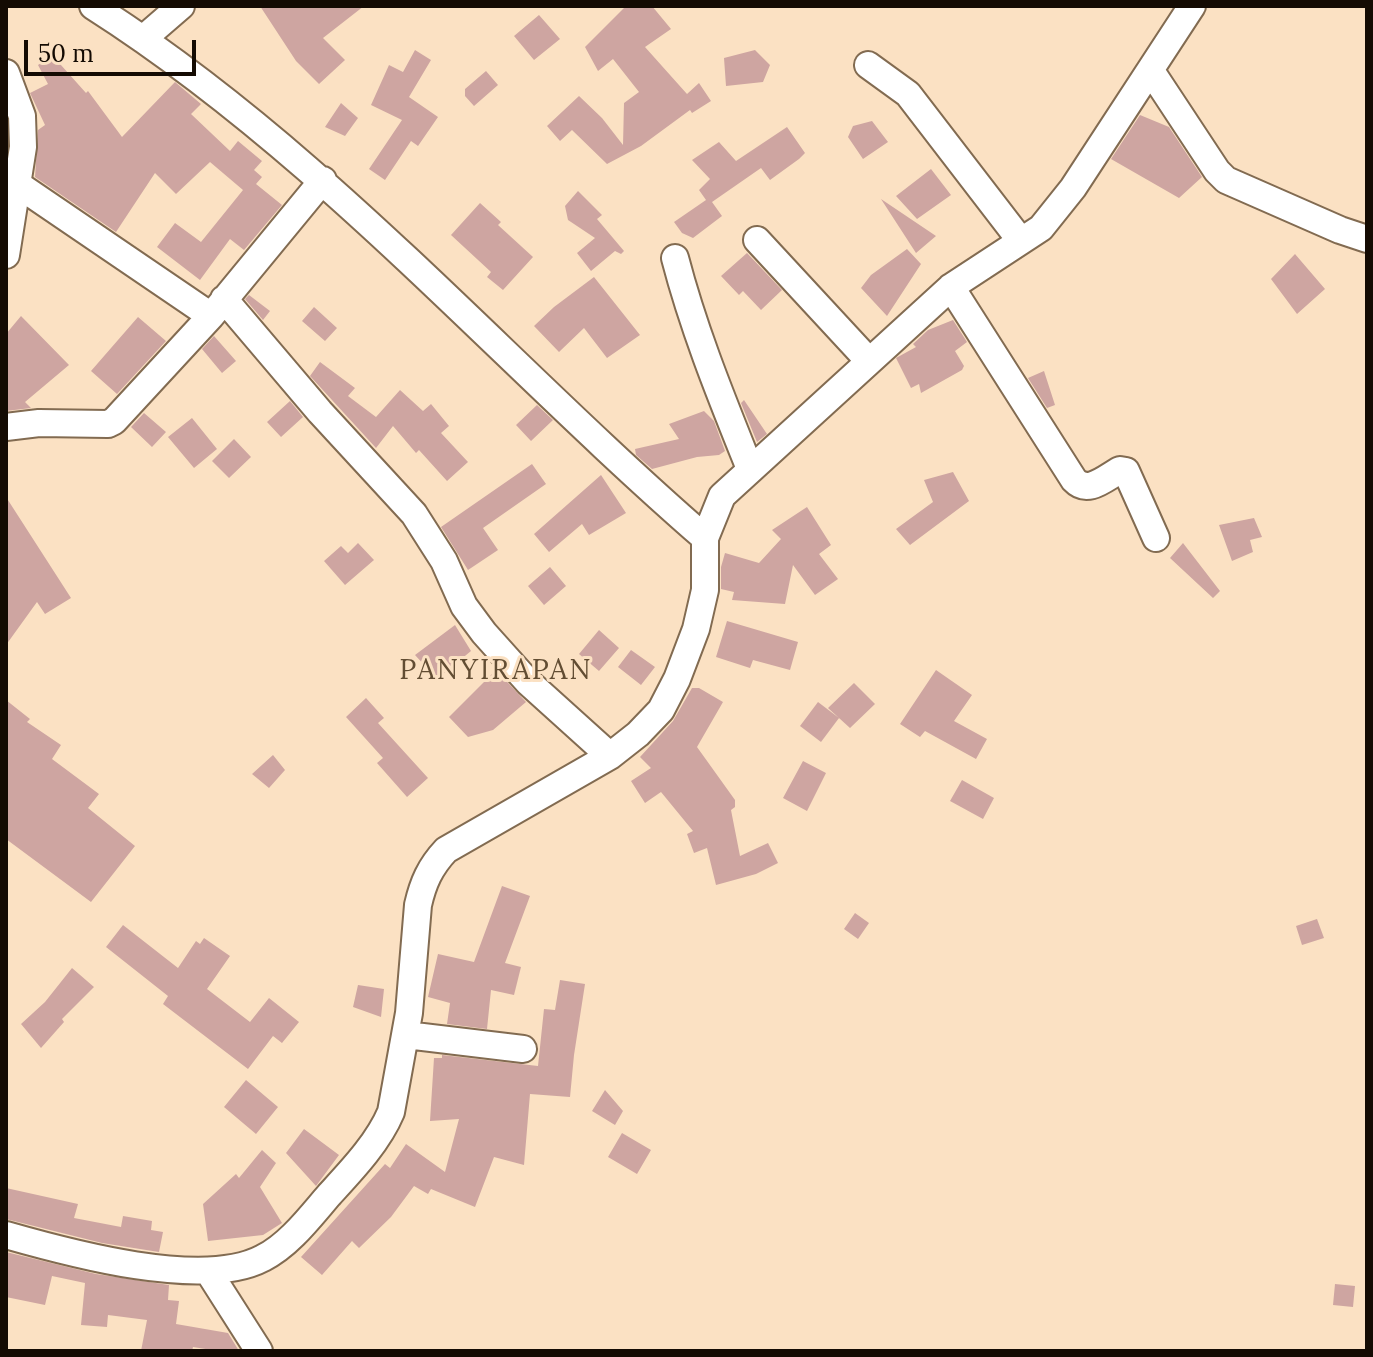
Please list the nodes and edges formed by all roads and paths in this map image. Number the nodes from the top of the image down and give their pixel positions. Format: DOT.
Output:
graph roads {
  1 [pos="93,6"];
  2 [pos="181,6"];
  3 [pos="1192,6"];
  4 [pos="144,38"];
  5 [pos="868,65"];
  6 [pos="1151,71"];
  7 [pos="6,73"];
  8 [pos="323,180"];
  9 [pos="17,184"];
  10 [pos="1367,239"];
  11 [pos="757,240"];
  12 [pos="1021,241"];
  13 [pos="6,255"];
  14 [pos="675,258"];
  15 [pos="951,287"];
  16 [pos="218,308"];
  17 [pos="869,361"];
  18 [pos="6,427"];
  19 [pos="750,469"];
  20 [pos="705,538"];
  21 [pos="1156,538"];
  22 [pos="610,756"];
  23 [pos="406,1035"];
  24 [pos="523,1049"];
  25 [pos="6,1235"];
  26 [pos="208,1271"];
  27 [pos="259,1351"];
  1 -- 4 [label="street"];
  2 -- 4 [label="street"];
  3 -- 6 [label="street"];
  4 -- 8 [label="street"];
  5 -- 12 [label="street"];
  6 -- 10 [label="street"];
  6 -- 12 [label="street"];
  7 -- 9 [label="street"];
  8 -- 16 [label="street"];
  8 -- 20 [label="street"];
  9 -- 13 [label="street"];
  9 -- 16 [label="street"];
  11 -- 17 [label="street"];
  12 -- 15 [label="street"];
  14 -- 19 [label="street"];
  15 -- 17 [label="street"];
  15 -- 21 [label="street"];
  16 -- 18 [label="street"];
  16 -- 22 [label="street"];
  17 -- 19 [label="street"];
  19 -- 20 [label="street"];
  20 -- 22 [label="street"];
  22 -- 23 [label="street"];
  23 -- 24 [label="street"];
  23 -- 26 [label="street"];
  25 -- 26 [label="street"];
  26 -- 27 [label="street"];
}
